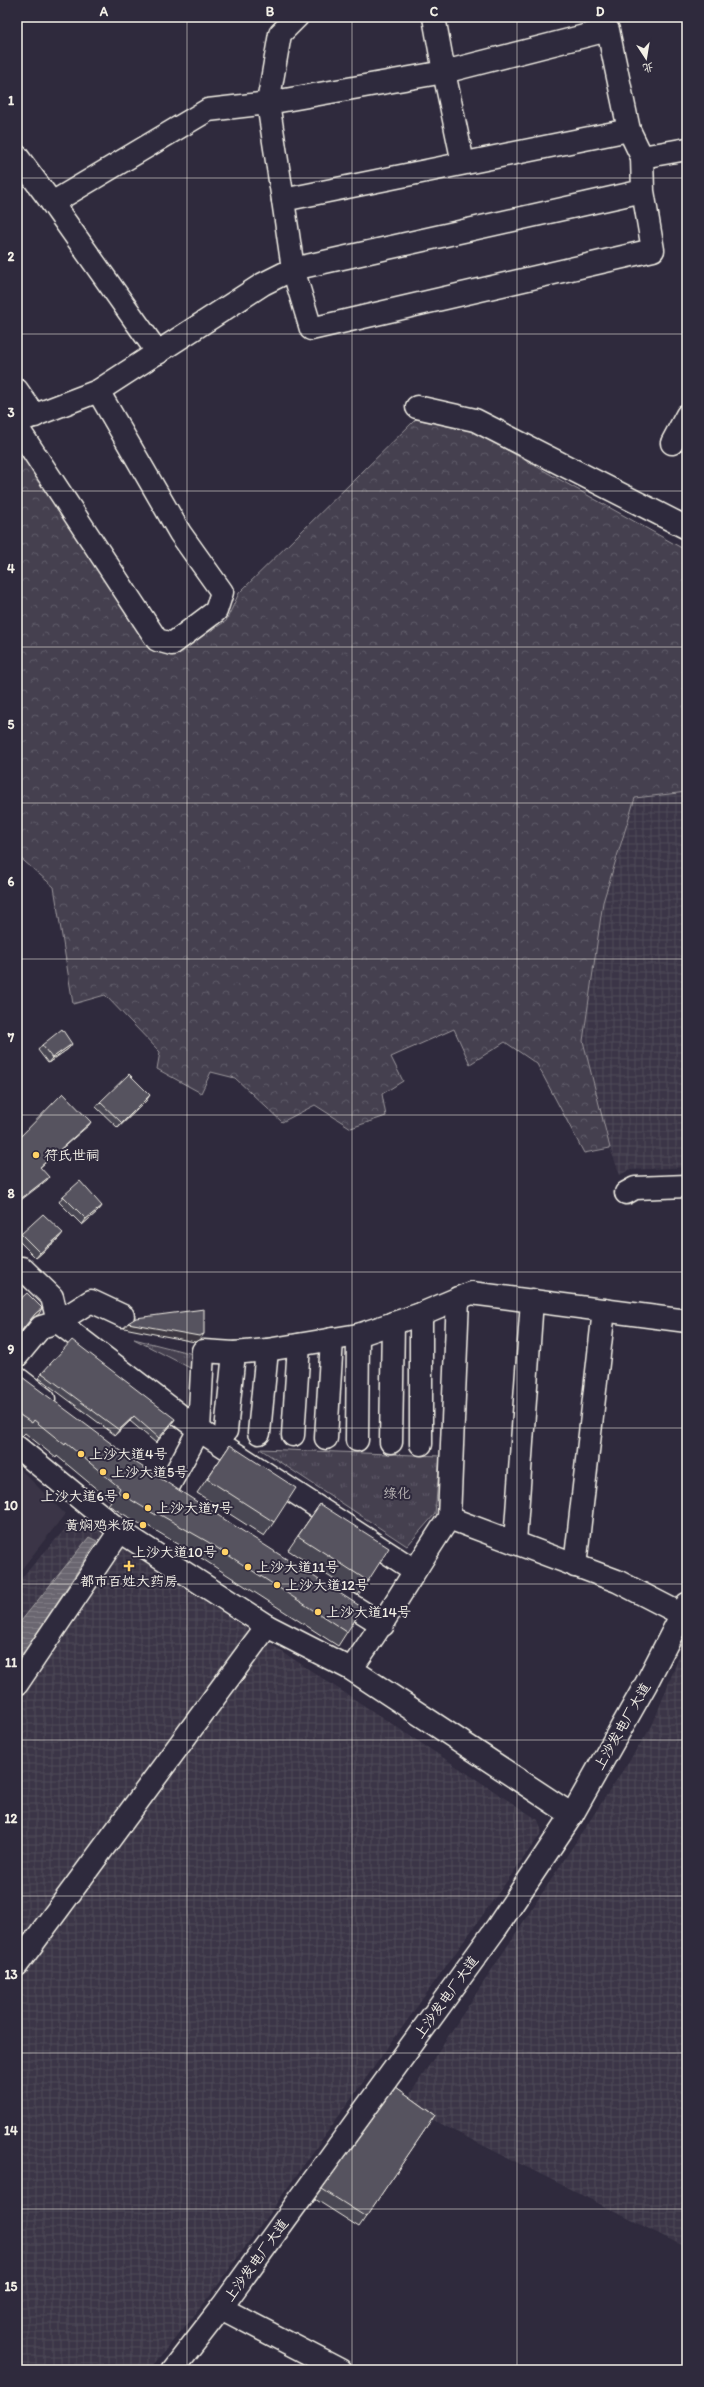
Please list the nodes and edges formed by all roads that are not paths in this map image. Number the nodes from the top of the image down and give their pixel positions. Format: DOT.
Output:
graph roads {
  1 [pos="298,17"];
  2 [pos="434,17"];
  3 [pos="614,23"];
  4 [pos="444,72"];
  5 [pos="268,102"];
  6 [pos="629,130"];
  7 [pos="687,149"];
  8 [pos="17,156"];
  9 [pos="642,157"];
  10 [pos="464,163"];
  11 [pos="643,191"];
  12 [pos="283,200"];
  13 [pos="52,203"];
  14 [pos="293,269"];
  15 [pos="158,353"];
  16 [pos="17,390"];
  17 [pos="98,391"];
  18 [pos="416,407"];
  19 [pos="687,415"];
  20 [pos="23,422"];
  21 [pos="672,443"];
  22 [pos="687,528"];
  23 [pos="687,1186"];
  24 [pos="626,1193"];
  25 [pos="22,1268"];
  26 [pos="458,1298"];
  27 [pos="532,1300"];
  28 [pos="604,1310"];
  29 [pos="421,1314"];
  30 [pos="123,1316"];
  31 [pos="687,1321"];
  32 [pos="58,1322"];
  33 [pos="393,1323"];
  34 [pos="358,1335"];
  35 [pos="332,1339"];
  36 [pos="299,1345"];
  37 [pos="267,1350"];
  38 [pos="234,1354"];
  39 [pos="17,1356"];
  40 [pos="17,1378"];
  41 [pos="60,1410"];
  42 [pos="199,1430"];
  43 [pos="226,1431"];
  44 [pos="259,1433"];
  45 [pos="293,1435"];
  46 [pos="326,1438"];
  47 [pos="357,1440"];
  48 [pos="391,1442"];
  49 [pos="421,1444"];
  50 [pos="17,1447"];
  51 [pos="166,1488"];
  52 [pos="449,1518"];
  53 [pos="120,1531"];
  54 [pos="515,1542"];
  55 [pos="575,1566"];
  56 [pos="414,1570"];
  57 [pos="322,1587"];
  58 [pos="685,1610"];
  59 [pos="383,1625"];
  60 [pos="267,1626"];
  61 [pos="351,1669"];
  62 [pos="17,1684"];
  63 [pos="572,1815"];
  64 [pos="17,1965"];
  65 [pos="221,2308"];
  66 [pos="173,2370"];
  67 [pos="340,2370"];
  1 -- 5 [label="street"];
  2 -- 4 [label="street"];
  3 -- 4 [label="street"];
  3 -- 6 [label="street"];
  4 -- 5 [label="street"];
  4 -- 10 [label="street"];
  5 -- 12 [label="street"];
  5 -- 13 [label="street"];
  6 -- 9 [label="street"];
  6 -- 10 [label="street"];
  7 -- 9 [label="street"];
  8 -- 13 [label="street"];
  9 -- 11 [label="street"];
  10 -- 12 [label="street"];
  11 -- 14 [label="street"];
  11 -- 14 [label="street"];
  12 -- 14 [label="street"];
  13 -- 15 [label="street"];
  14 -- 15 [label="street"];
  15 -- 17 [label="street"];
  16 -- 20 [label="street"];
  17 -- 20 [label="street"];
  17 -- 20 [label="street"];
  18 -- 22 [label="street"];
  19 -- 21 [label="street"];
  23 -- 24 [label="street"];
  25 -- 32 [label="street"];
  26 -- 27 [label="street"];
  26 -- 29 [label="street"];
  26 -- 52 [label="street"];
  27 -- 28 [label="street"];
  27 -- 54 [label="street"];
  28 -- 31 [label="street"];
  28 -- 55 [label="street"];
  29 -- 33 [label="street"];
  29 -- 49 [label="street"];
  30 -- 32 [label="street"];
  32 -- 39 [label="street"];
  32 -- 42 [label="street"];
  33 -- 34 [label="street"];
  33 -- 48 [label="street"];
  34 -- 35 [label="street"];
  34 -- 47 [label="street"];
  35 -- 36 [label="street"];
  35 -- 46 [label="street"];
  36 -- 37 [label="street"];
  36 -- 45 [label="street"];
  37 -- 38 [label="street"];
  37 -- 44 [label="street"];
  38 -- 42 [label="street"];
  38 -- 43 [label="street"];
  40 -- 41 [label="street"];
  42 -- 51 [label="street"];
  42 -- 56 [label="street"];
  50 -- 53 [label="street"];
  52 -- 54 [label="street"];
  52 -- 56 [label="street"];
  53 -- 60 [label="street"];
  53 -- 62 [label="street"];
  54 -- 55 [label="street"];
  55 -- 58 [label="street"];
  56 -- 59 [label="street"];
  57 -- 59 [label="street"];
  58 -- 63 [label="street, 上沙发电厂大道"];
  59 -- 61 [label="street"];
  60 -- 61 [label="street"];
  60 -- 64 [label="street"];
  61 -- 63 [label="street"];
  63 -- 65 [label="street, 上沙发电厂大道"];
  65 -- 66 [label="street, 上沙发电厂大道"];
  65 -- 67 [label="street"];
}
